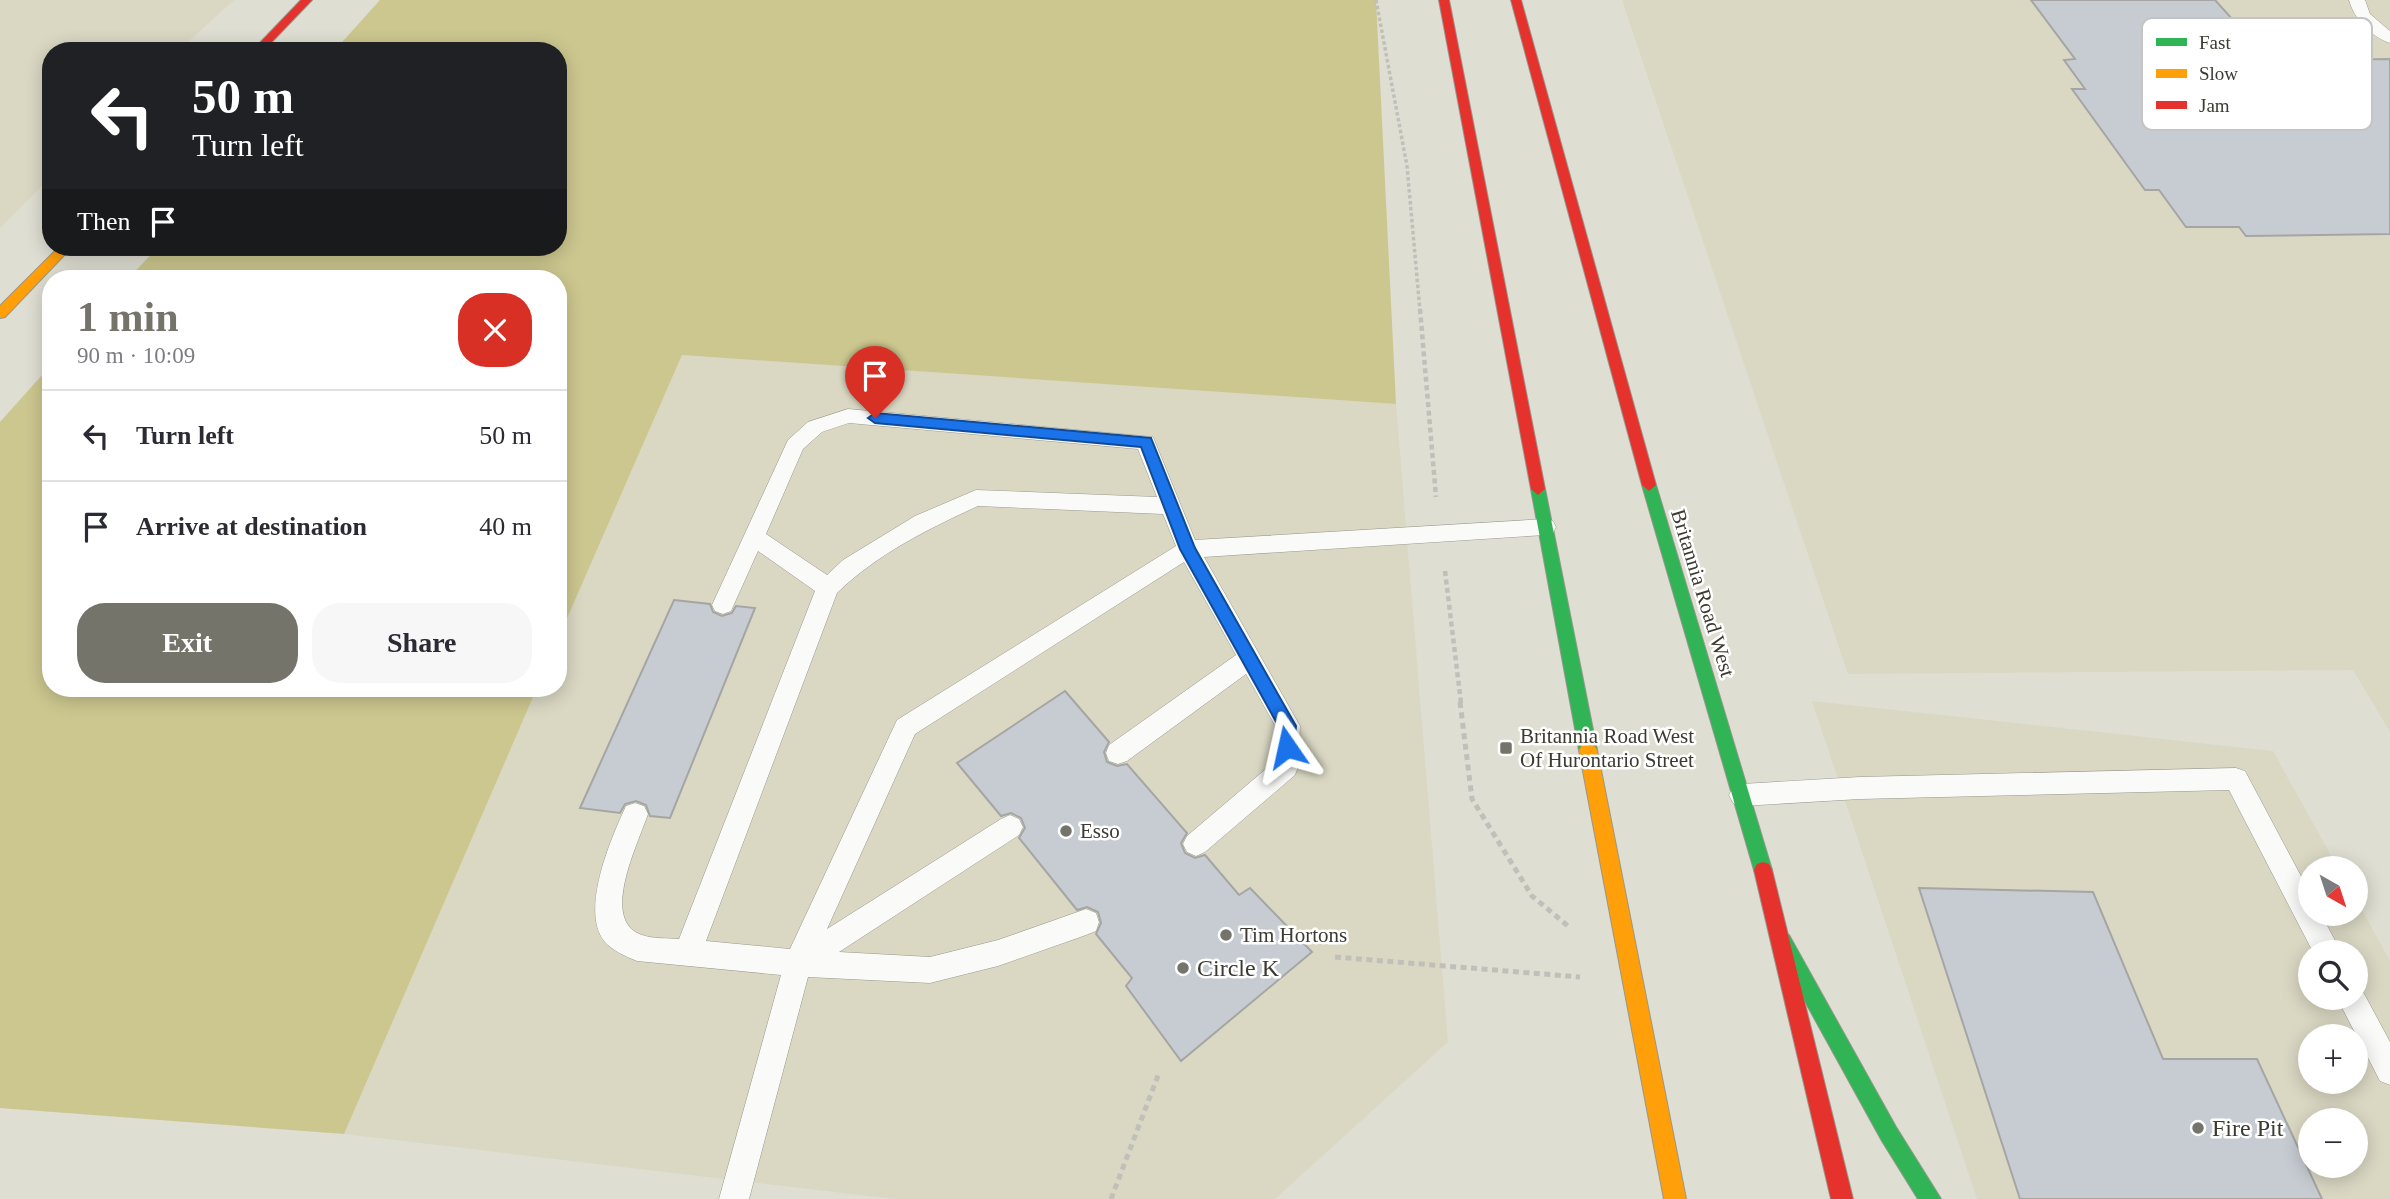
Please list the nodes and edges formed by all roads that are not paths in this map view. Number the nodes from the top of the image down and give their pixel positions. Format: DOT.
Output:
graph roads {
  1 [pos="307,0"];
  2 [pos="1444,0"];
  3 [pos="1516,0"];
  4 [pos="2357,0"];
  5 [pos="2365,18"];
  6 [pos="2372,23"];
  7 [pos="2390,38"];
  8 [pos="266,42"];
  9 [pos="57,256"];
  10 [pos="43,270"];
  11 [pos="42,271"];
  12 [pos="0,314"];
  13 [pos="1171,506"];
  14 [pos="1545,527"];
  15 [pos="754,537"];
  16 [pos="1188,549"];
  17 [pos="828,588"];
  18 [pos="723,605"];
  19 [pos="1249,659"];
  20 [pos="1118,753"];
  21 [pos="1742,795"];
  22 [pos="635,814"];
  23 [pos="1010,827"];
  24 [pos="1196,844"];
  25 [pos="1086,922"];
  26 [pos="2321,940"];
  27 [pos="1782,941"];
  28 [pos="688,953"];
  29 [pos="798,962"];
  30 [pos="2357,1010"];
  31 [pos="2390,1071"];
  32 [pos="734,1199"];
  33 [pos="1675,1199"];
  34 [pos="1842,1199"];
  35 [pos="1930,1199"];
  1 -- 8 [label="main road"];
  2 -- 14 [label="main road"];
  3 -- 21 [label="main road, Britannia Road West"];
  4 -- 5 [label="lane"];
  6 -- 7 [label="lane"];
  9 -- 10 [label="main road"];
  11 -- 12 [label="main road"];
  13 -- 15 [label="lane"];
  13 -- 16 [label="lane"];
  13 -- 17 [label="lane"];
  14 -- 16 [label="lane"];
  14 -- 33 [label="main road"];
  15 -- 17 [label="lane"];
  15 -- 18 [label="lane"];
  16 -- 19 [label="lane"];
  16 -- 29 [label="lane"];
  17 -- 28 [label="lane"];
  19 -- 20 [label="lane"];
  19 -- 24 [label="lane"];
  21 -- 26 [label="lane"];
  21 -- 27 [label="main road, Britannia Road West"];
  22 -- 28 [label="lane"];
  23 -- 29 [label="lane"];
  25 -- 29 [label="lane"];
  27 -- 34 [label="main road, Britannia Road West"];
  27 -- 35 [label="main road"];
  28 -- 29 [label="lane"];
  29 -- 32 [label="lane"];
  30 -- 31 [label="lane"];
}
